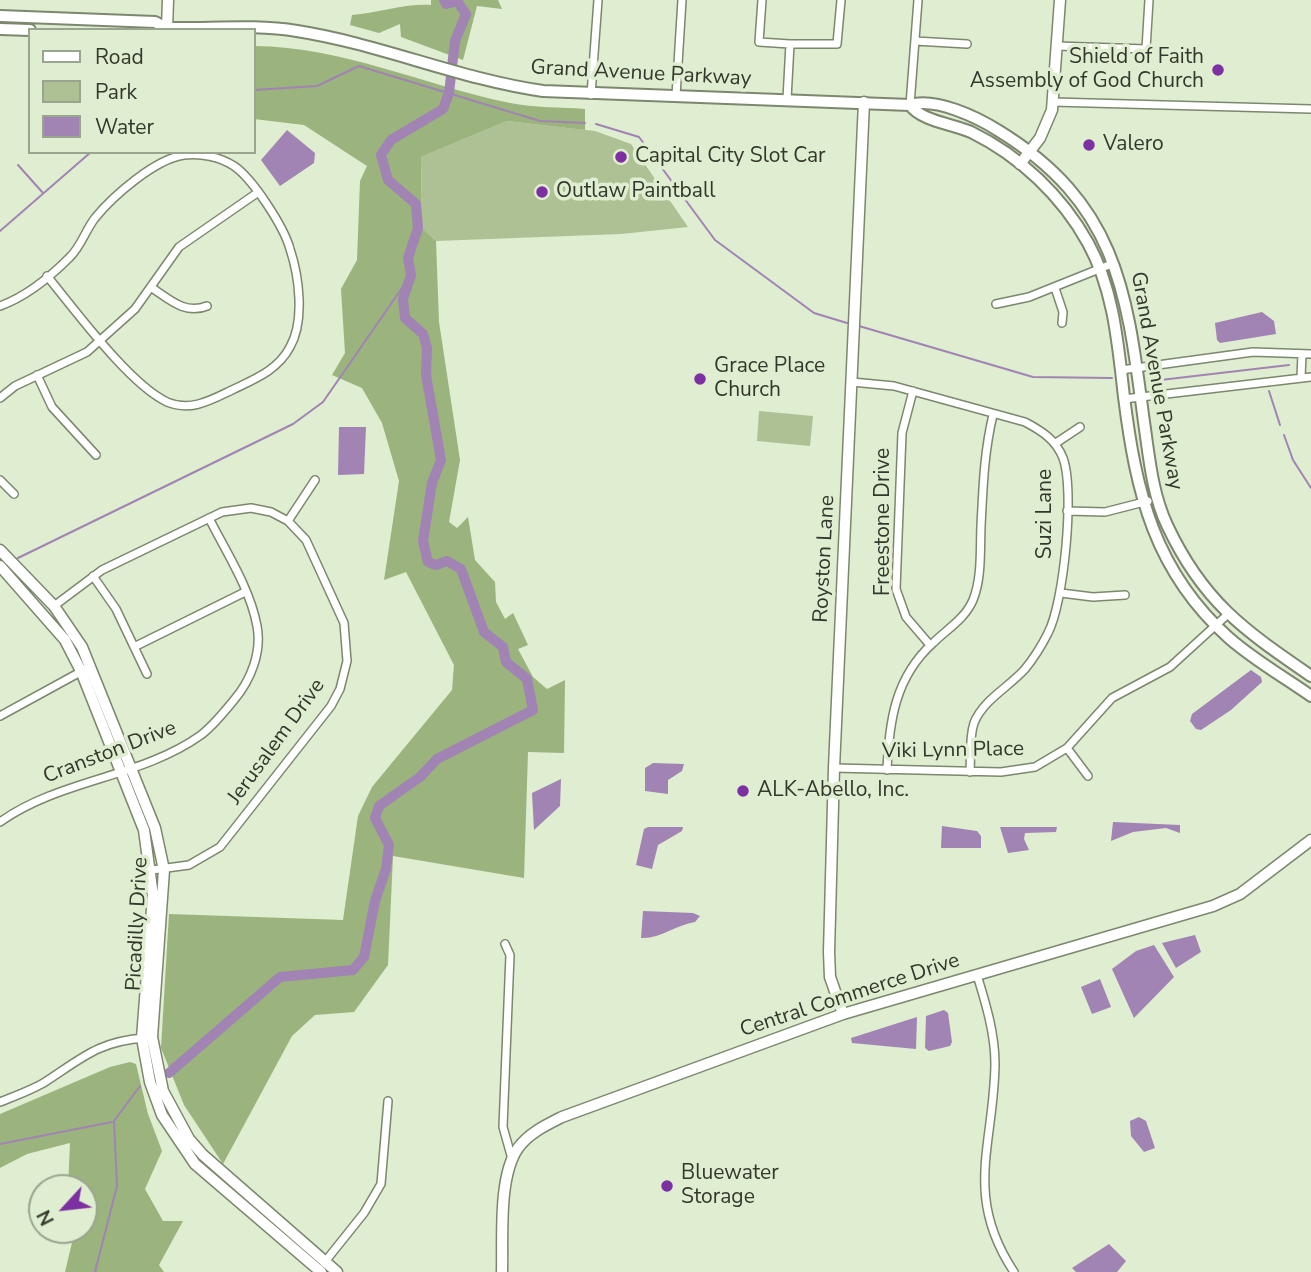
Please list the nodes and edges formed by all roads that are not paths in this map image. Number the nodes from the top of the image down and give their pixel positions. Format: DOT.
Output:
graph roads {
  1 [pos="168,0"];
  2 [pos="598,0"];
  3 [pos="682,0"];
  4 [pos="762,0"];
  5 [pos="841,0"];
  6 [pos="918,0"];
  7 [pos="1060,0"];
  8 [pos="1149,0"];
  9 [pos="0,16"];
  10 [pos="164,28"];
  11 [pos="165,28"];
  12 [pos="0,29"];
  13 [pos="28,30"];
  14 [pos="256,30"];
  15 [pos="915,41"];
  16 [pos="790,44"];
  17 [pos="967,44"];
  18 [pos="1057,46"];
  19 [pos="591,95"];
  20 [pos="676,96"];
  21 [pos="787,99"];
  22 [pos="864,102"];
  23 [pos="1053,102"];
  24 [pos="910,105"];
  25 [pos="1311,109"];
  26 [pos="1031,151"];
  27 [pos="1020,164"];
  28 [pos="257,193"];
  29 [pos="1115,262"];
  30 [pos="1099,269"];
  31 [pos="47,276"];
  32 [pos="152,288"];
  33 [pos="1055,288"];
  34 [pos="996,304"];
  35 [pos="0,306"];
  36 [pos="206,306"];
  37 [pos="1062,323"];
  38 [pos="101,339"];
  39 [pos="1302,354"];
  40 [pos="1311,354"];
  41 [pos="1137,368"];
  42 [pos="1121,370"];
  43 [pos="37,375"];
  44 [pos="1301,377"];
  45 [pos="1311,377"];
  46 [pos="852,382"];
  47 [pos="913,391"];
  48 [pos="0,398"];
  49 [pos="1141,398"];
  50 [pos="1124,399"];
  51 [pos="993,415"];
  52 [pos="1080,427"];
  53 [pos="1056,443"];
  54 [pos="96,454"];
  55 [pos="0,480"];
  56 [pos="314,480"];
  57 [pos="13,494"];
  58 [pos="1157,498"];
  59 [pos="1142,503"];
  60 [pos="1067,511"];
  61 [pos="209,518"];
  62 [pos="288,521"];
  63 [pos="0,550"];
  64 [pos="0,566"];
  65 [pos="93,576"];
  66 [pos="246,592"];
  67 [pos="1061,593"];
  68 [pos="1125,595"];
  69 [pos="54,606"];
  70 [pos="1227,615"];
  71 [pos="1216,625"];
  72 [pos="930,645"];
  73 [pos="134,647"];
  74 [pos="86,668"];
  75 [pos="147,674"];
  76 [pos="1311,676"];
  77 [pos="1311,696"];
  78 [pos="0,716"];
  79 [pos="1067,748"];
  80 [pos="834,768"];
  81 [pos="127,770"];
  82 [pos="887,770"];
  83 [pos="970,772"];
  84 [pos="1088,776"];
  85 [pos="0,822"];
  86 [pos="1311,841"];
  87 [pos="152,870"];
  88 [pos="164,870"];
  89 [pos="505,944"];
  90 [pos="977,975"];
  91 [pos="843,1014"];
  92 [pos="147,1038"];
  93 [pos="388,1101"];
  94 [pos="0,1102"];
  95 [pos="512,1159"];
  96 [pos="320,1269"];
  97 [pos="337,1272"];
  98 [pos="502,1272"];
  99 [pos="1014,1272"];
  1 -- 11 [label="street"];
  2 -- 19 [label="street"];
  3 -- 20 [label="street"];
  4 -- 16 [label="street"];
  5 -- 16 [label="street"];
  6 -- 15 [label="street"];
  7 -- 18 [label="street"];
  8 -- 18 [label="street"];
  9 -- 10 [label="main road, Grand Avenue Parkway"];
  12 -- 13 [label="main road"];
  14 -- 19 [label="main road, Grand Avenue Parkway"];
  15 -- 17 [label="street"];
  15 -- 24 [label="street"];
  16 -- 21 [label="street"];
  18 -- 23 [label="street"];
  19 -- 20 [label="main road, Grand Avenue Parkway"];
  20 -- 21 [label="main road, Grand Avenue Parkway"];
  21 -- 22 [label="main road, Grand Avenue Parkway"];
  22 -- 24 [label="main road, Grand Avenue Parkway"];
  22 -- 46 [label="street, Royston Lane"];
  23 -- 25 [label="street"];
  23 -- 26 [label="street"];
  24 -- 26 [label="main road, Grand Avenue Parkway"];
  24 -- 27 [label="main road, Grand Avenue Parkway"];
  26 -- 27 [label="street"];
  26 -- 29 [label="main road, Grand Avenue Parkway"];
  27 -- 30 [label="main road, Grand Avenue Parkway"];
  28 -- 31 [label="street"];
  28 -- 32 [label="street"];
  28 -- 38 [label="street"];
  29 -- 30 [label="street"];
  29 -- 41 [label="main road, Grand Avenue Parkway"];
  30 -- 33 [label="street"];
  30 -- 42 [label="main road, Grand Avenue Parkway"];
  31 -- 35 [label="street"];
  31 -- 38 [label="street"];
  32 -- 36 [label="street"];
  32 -- 38 [label="street"];
  33 -- 34 [label="street"];
  33 -- 37 [label="street"];
  38 -- 43 [label="street"];
  39 -- 40 [label="street"];
  39 -- 41 [label="street"];
  39 -- 44 [label="street"];
  41 -- 42 [label="street"];
  41 -- 49 [label="main road, Grand Avenue Parkway"];
  42 -- 50 [label="main road, Grand Avenue Parkway"];
  43 -- 48 [label="street"];
  43 -- 54 [label="street"];
  44 -- 45 [label="street"];
  44 -- 49 [label="street"];
  46 -- 47 [label="street, Suzi Lane"];
  46 -- 80 [label="street, Royston Lane"];
  47 -- 51 [label="street, Suzi Lane"];
  47 -- 72 [label="street, Freestone Drive"];
  49 -- 50 [label="street"];
  49 -- 58 [label="main road, Grand Avenue Parkway"];
  50 -- 59 [label="main road, Grand Avenue Parkway"];
  51 -- 53 [label="street, Suzi Lane"];
  51 -- 72 [label="street"];
  52 -- 53 [label="street"];
  53 -- 60 [label="street, Suzi Lane"];
  55 -- 57 [label="street"];
  56 -- 62 [label="street"];
  58 -- 59 [label="street"];
  58 -- 70 [label="main road, Grand Avenue Parkway"];
  59 -- 60 [label="street"];
  59 -- 71 [label="main road, Grand Avenue Parkway"];
  60 -- 67 [label="street, Suzi Lane"];
  61 -- 62 [label="street"];
  61 -- 65 [label="street"];
  61 -- 66 [label="street, Cranston Drive"];
  62 -- 88 [label="street, Jerusalem Drive"];
  63 -- 69 [label="street, Picadilly Drive"];
  64 -- 74 [label="street, Picadilly Drive"];
  65 -- 69 [label="street"];
  65 -- 73 [label="street"];
  66 -- 73 [label="street"];
  66 -- 81 [label="street, Cranston Drive"];
  67 -- 68 [label="street"];
  67 -- 83 [label="street, Suzi Lane"];
  69 -- 74 [label="street, Picadilly Drive"];
  70 -- 71 [label="street, Viki Lynn Place"];
  70 -- 76 [label="main road, Grand Avenue Parkway"];
  71 -- 77 [label="main road, Grand Avenue Parkway"];
  71 -- 79 [label="street, Viki Lynn Place"];
  72 -- 82 [label="street"];
  73 -- 75 [label="street"];
  74 -- 78 [label="street"];
  74 -- 81 [label="street, Picadilly Drive"];
  79 -- 83 [label="street, Viki Lynn Place"];
  79 -- 84 [label="street"];
  80 -- 82 [label="street, Viki Lynn Place"];
  80 -- 91 [label="street, Royston Lane"];
  81 -- 85 [label="street, Cranston Drive"];
  81 -- 87 [label="street, Picadilly Drive"];
  81 -- 88 [label="street, Picadilly Drive"];
  82 -- 83 [label="street, Viki Lynn Place"];
  86 -- 90 [label="street, Central Commerce Drive"];
  87 -- 88 [label="street, Jerusalem Drive"];
  87 -- 92 [label="street, Picadilly Drive"];
  88 -- 92 [label="street, Picadilly Drive"];
  89 -- 95 [label="street"];
  90 -- 91 [label="street, Central Commerce Drive"];
  90 -- 99 [label="street"];
  91 -- 95 [label="street, Central Commerce Drive"];
  92 -- 94 [label="street"];
  92 -- 96 [label="street, Picadilly Drive"];
  93 -- 96 [label="street"];
  95 -- 98 [label="street, Central Commerce Drive"];
  96 -- 97 [label="street, Picadilly Drive"];
}
